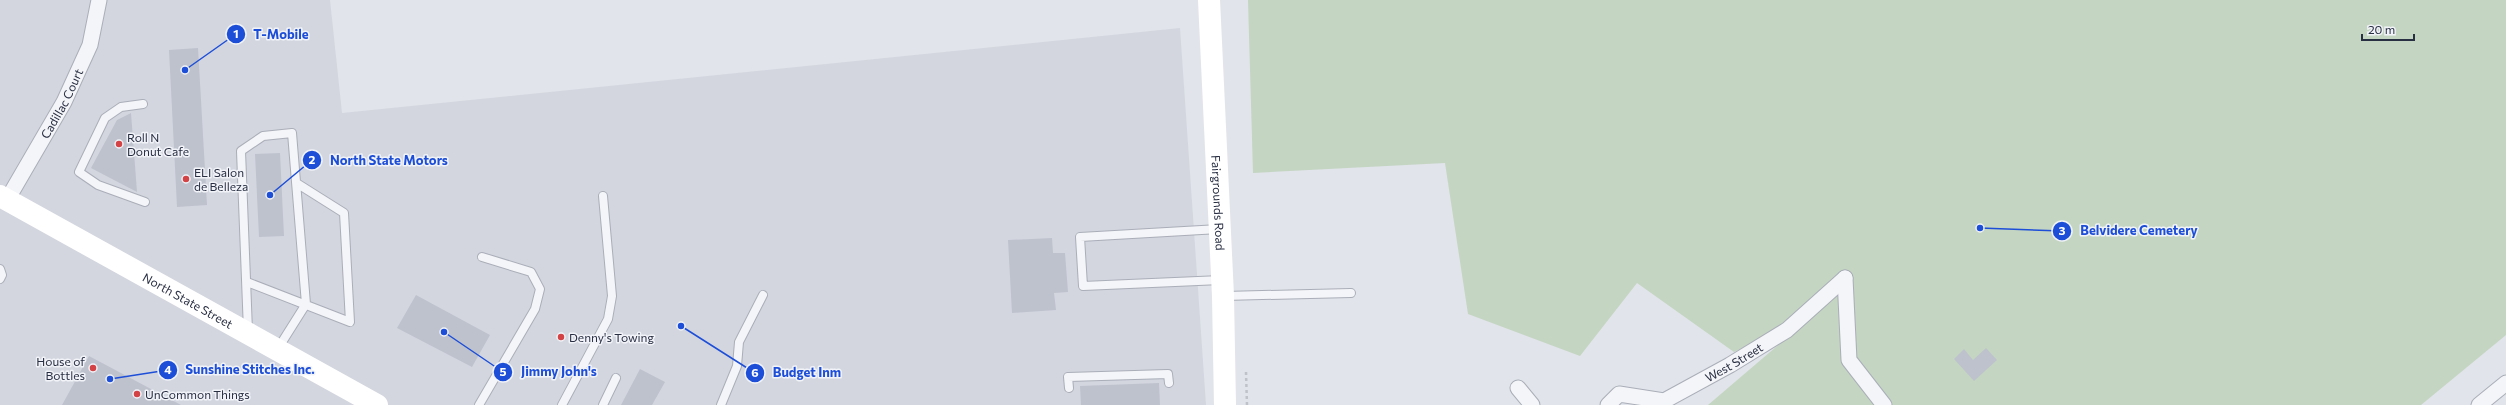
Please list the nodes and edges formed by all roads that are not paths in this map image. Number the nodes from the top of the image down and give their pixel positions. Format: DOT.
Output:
graph roads {
  1 [pos="99,0"];
  2 [pos="1209,0"];
  3 [pos="143,104"];
  4 [pos="298,184"];
  5 [pos="603,196"];
  6 [pos="3,198"];
  7 [pos="145,202"];
  8 [pos="1220,228"];
  9 [pos="482,257"];
  10 [pos="0,270"];
  11 [pos="0,279"];
  12 [pos="247,282"];
  13 [pos="1222,288"];
  14 [pos="1351,293"];
  15 [pos="764,295"];
  16 [pos="306,304"];
  17 [pos="248,334"];
  18 [pos="277,350"];
  19 [pos="616,378"];
  20 [pos="1169,383"];
  21 [pos="2506,383"];
  22 [pos="1069,388"];
  23 [pos="1518,388"];
  24 [pos="377,405"];
  25 [pos="479,405"];
  26 [pos="562,405"];
  27 [pos="603,405"];
  28 [pos="722,405"];
  29 [pos="1225,405"];
  30 [pos="1532,405"];
  31 [pos="1608,405"];
  32 [pos="1884,405"];
  33 [pos="2479,405"];
  1 -- 6 [label="street, Cadillac Court"];
  2 -- 8 [label="main road, Fairgrounds Road"];
  3 -- 7 [label="lane"];
  4 -- 12 [label="lane"];
  4 -- 16 [label="lane"];
  4 -- 16 [label="lane"];
  5 -- 26 [label="lane"];
  6 -- 17 [label="main road, North State Street"];
  8 -- 13 [label="main road, Fairgrounds Road"];
  8 -- 13 [label="lane"];
  9 -- 25 [label="lane"];
  10 -- 11 [label="lane"];
  12 -- 16 [label="lane"];
  12 -- 17 [label="lane"];
  13 -- 14 [label="lane"];
  13 -- 29 [label="main road, Fairgrounds Road"];
  15 -- 28 [label="lane"];
  16 -- 18 [label="lane"];
  17 -- 18 [label="main road, North State Street"];
  18 -- 24 [label="main road, North State Street"];
  19 -- 27 [label="lane"];
  20 -- 22 [label="lane"];
  21 -- 33 [label="street"];
  23 -- 30 [label="street"];
  31 -- 32 [label="street, West Street"];
}
